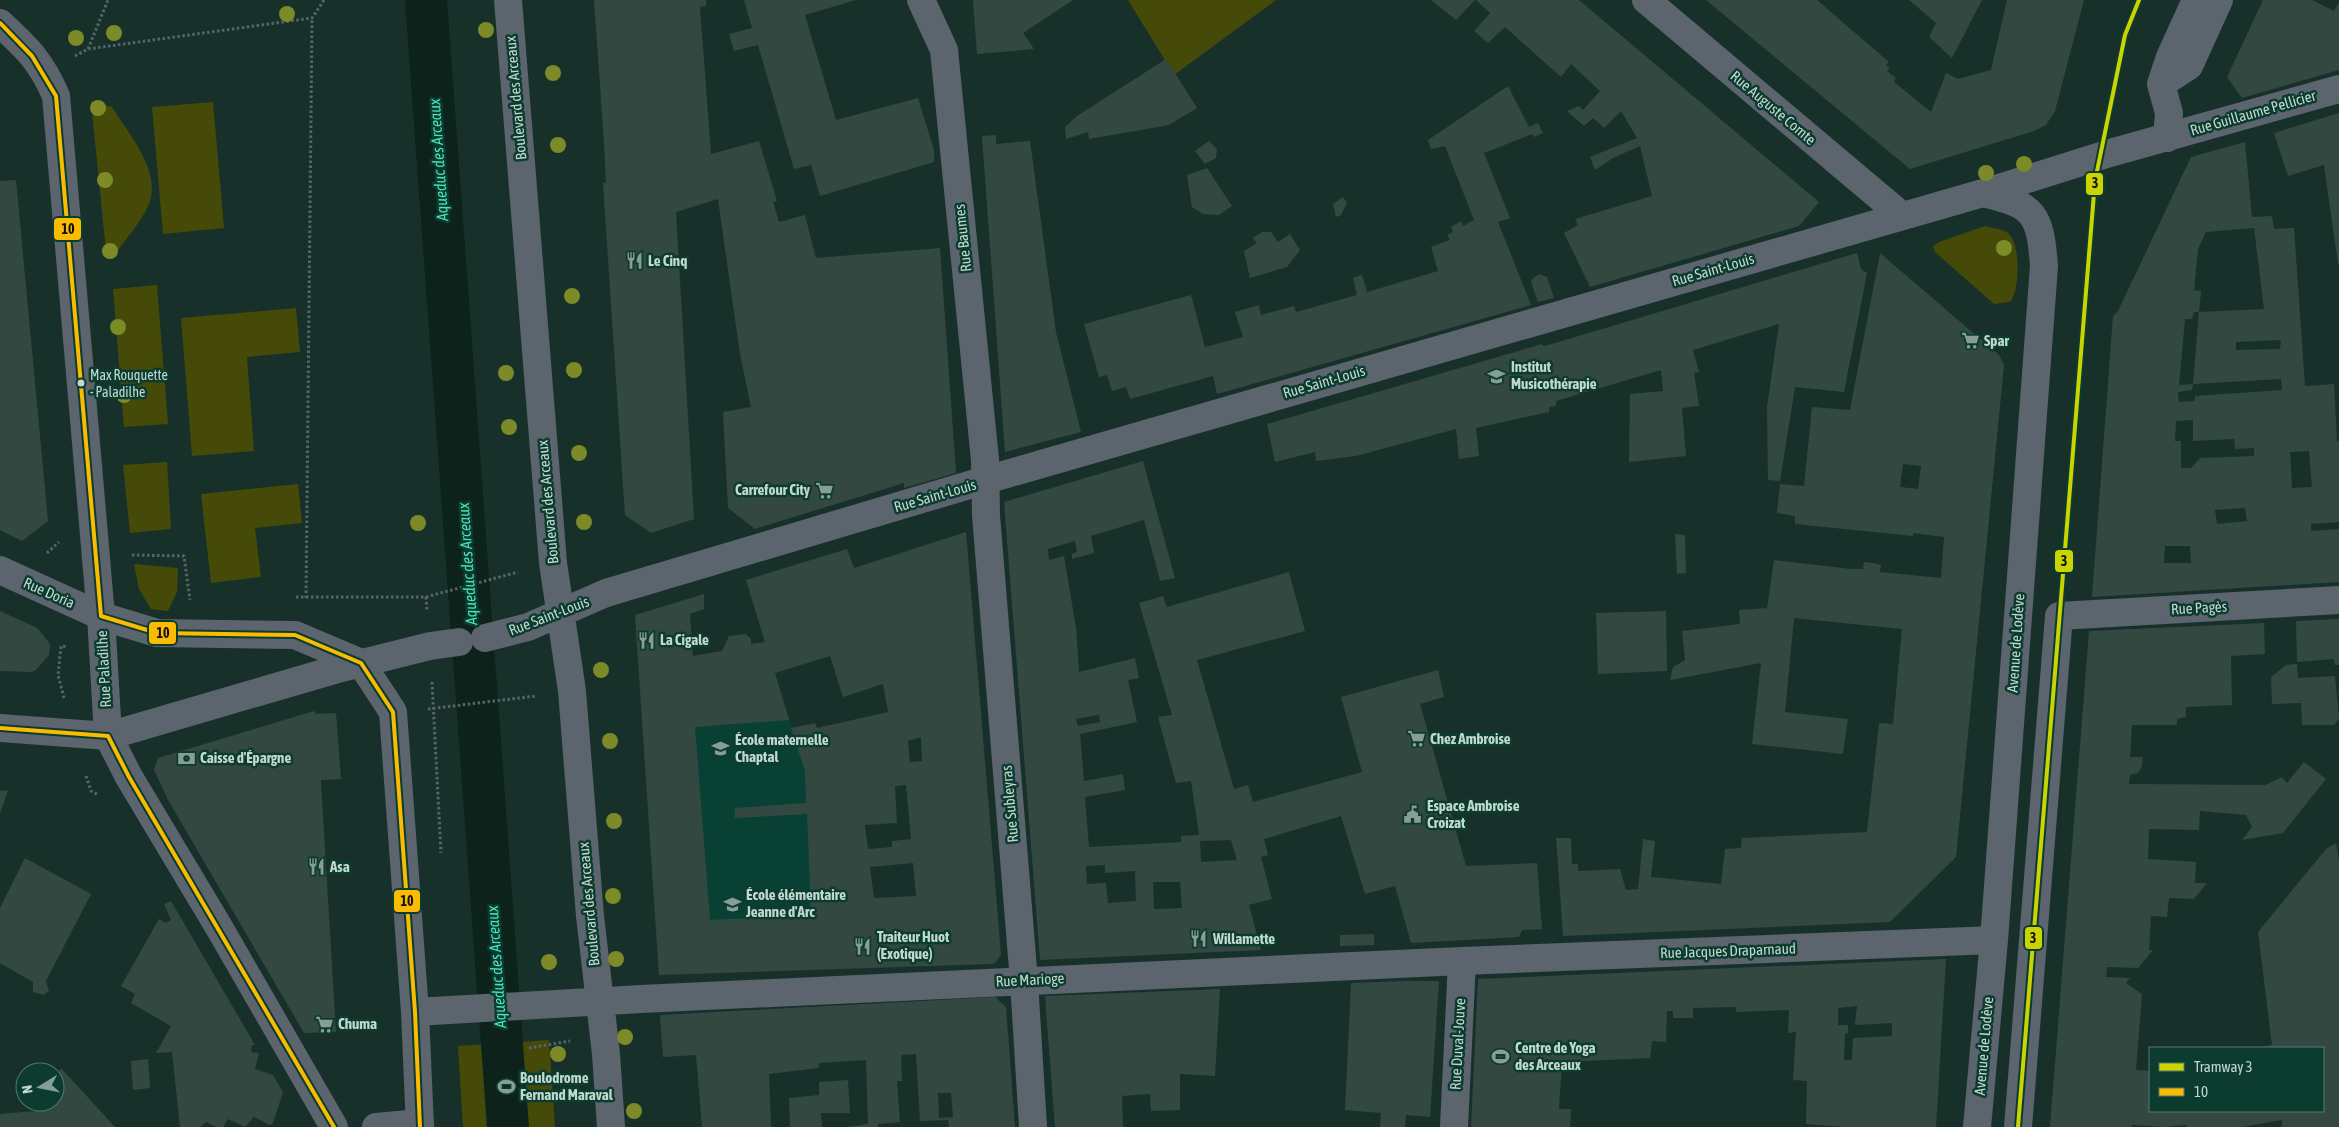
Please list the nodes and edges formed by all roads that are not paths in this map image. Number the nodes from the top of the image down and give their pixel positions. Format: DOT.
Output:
graph roads {
  1 [pos="508,0"];
  2 [pos="921,0"];
  3 [pos="1646,0"];
  4 [pos="2196,0"];
  5 [pos="2220,0"];
  6 [pos="0,23"];
  7 [pos="2161,84"];
  8 [pos="2339,88"];
  9 [pos="2167,138"];
  10 [pos="1983,193"];
  11 [pos="1901,215"];
  12 [pos="986,480"];
  13 [pos="0,570"];
  14 [pos="2339,600"];
  15 [pos="560,614"];
  16 [pos="101,616"];
  17 [pos="361,663"];
  18 [pos="0,728"];
  19 [pos="108,736"];
  20 [pos="1994,940"];
  21 [pos="1462,961"];
  22 [pos="1024,981"];
  23 [pos="599,1002"];
  24 [pos="415,1012"];
  25 [pos="420,1125"];
  26 [pos="334,1127"];
  27 [pos="376,1127"];
  28 [pos="611,1127"];
  29 [pos="1034,1127"];
  30 [pos="1454,1127"];
  31 [pos="1977,1127"];
  32 [pos="2018,1127"];
  1 -- 15 [label="street, Boulevard des Arceaux"];
  2 -- 12 [label="street, Rue Baumes"];
  3 -- 11 [label="street, Rue Auguste Comte"];
  4 -- 7 [label="street"];
  5 -- 7 [label="street"];
  6 -- 16 [label="street, Rue Paladilhe"];
  7 -- 9 [label="street"];
  8 -- 9 [label="street, Rue Guillaume Pellicier"];
  9 -- 10 [label="street, Rue Saint-Louis"];
  10 -- 11 [label="street, Rue Saint-Louis"];
  10 -- 20 [label="street, Avenue de Lodève"];
  11 -- 12 [label="street, Rue Saint-Louis"];
  12 -- 15 [label="street, Rue Saint-Louis"];
  12 -- 22 [label="street, Rue Subleyras"];
  13 -- 16 [label="street, Rue Doria"];
  14 -- 32 [label="street, Rue Pagès"];
  15 -- 17 [label="street, Rue Saint-Louis"];
  15 -- 23 [label="street, Boulevard des Arceaux"];
  16 -- 17 [label="street, Rue Doria"];
  16 -- 19 [label="street, Rue Paladilhe"];
  17 -- 19 [label="street, Rue Saint-Louis"];
  17 -- 24 [label="street"];
  18 -- 19 [label="street, Rue Saint-Louis"];
  19 -- 26 [label="street, Rue Paladilhe"];
  20 -- 21 [label="street, Rue Jacques Draparnaud"];
  20 -- 31 [label="street, Avenue de Lodève"];
  21 -- 22 [label="street, Rue Marioge"];
  21 -- 30 [label="street, Rue Duval-Jouve"];
  22 -- 23 [label="street, Rue Marioge"];
  22 -- 29 [label="street, Rue Subleyras"];
  23 -- 24 [label="street"];
  23 -- 28 [label="street, Boulevard des Arceaux"];
  24 -- 25 [label="street"];
  25 -- 27 [label="street"];
}
